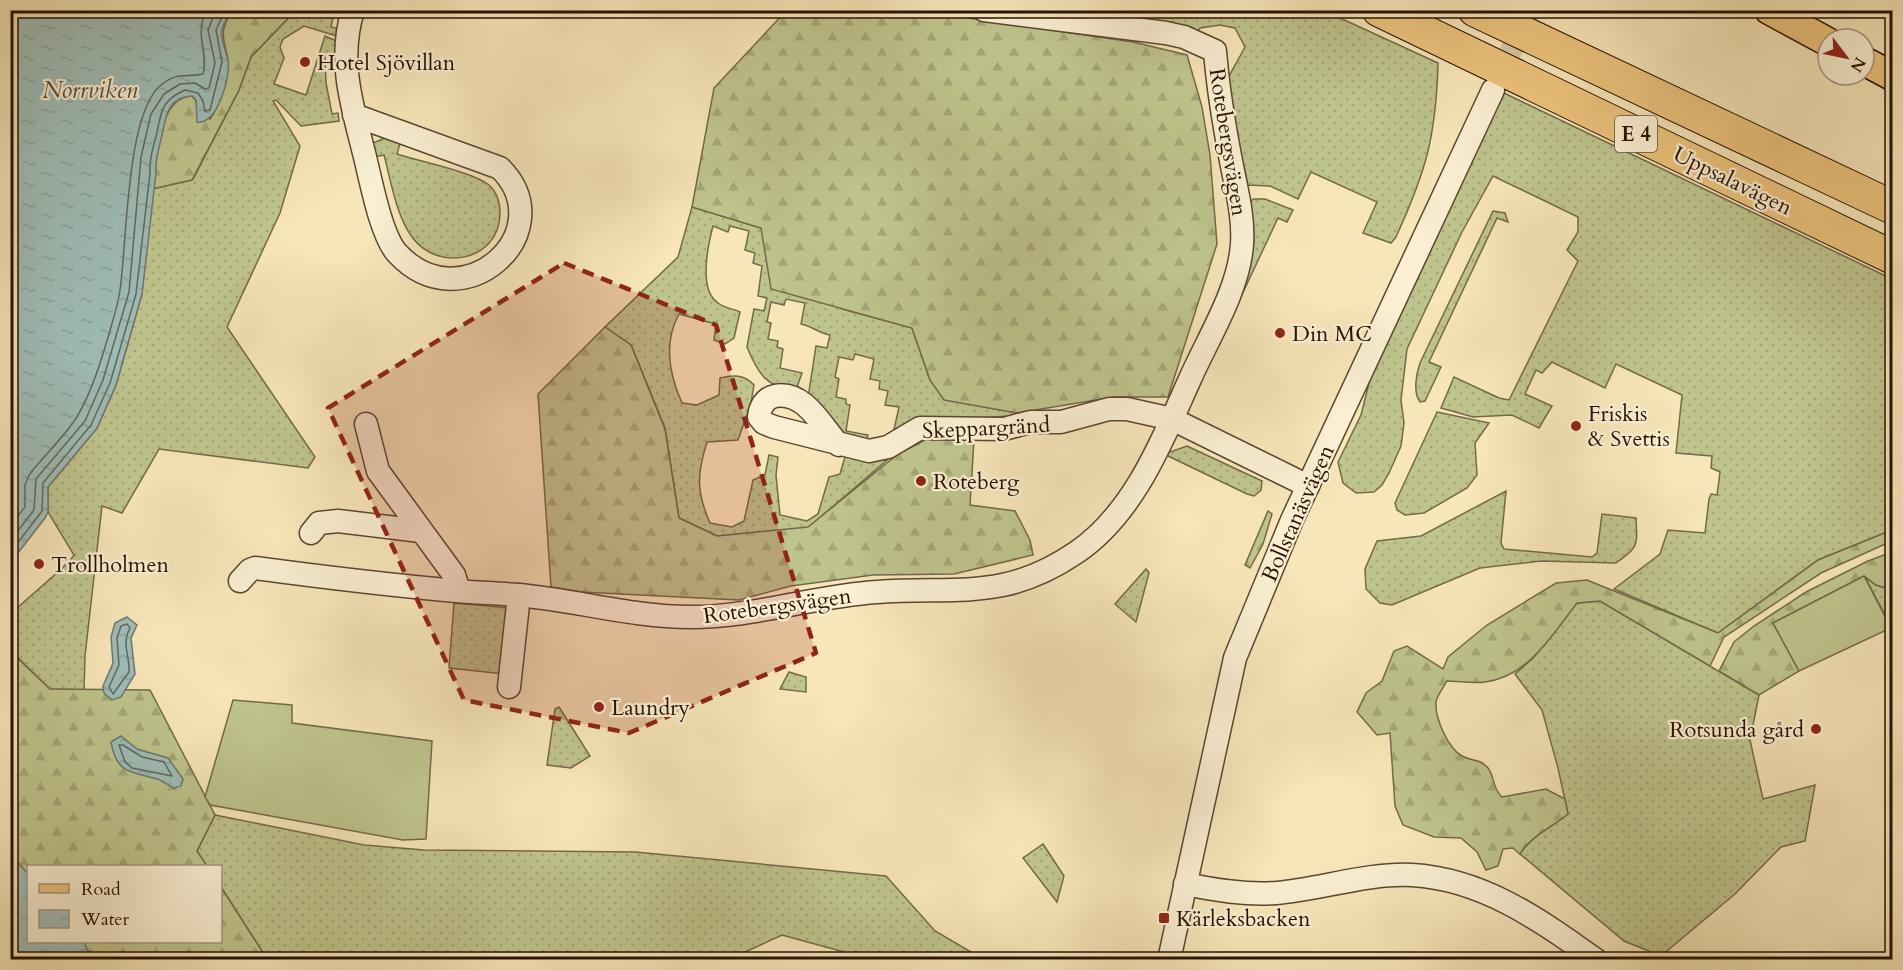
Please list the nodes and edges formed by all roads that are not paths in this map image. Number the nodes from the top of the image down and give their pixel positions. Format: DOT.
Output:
graph roads {
  1 [pos="353,10"];
  2 [pos="984,10"];
  3 [pos="1379,10"];
  4 [pos="1475,10"];
  5 [pos="1769,10"];
  6 [pos="1816,35"];
  7 [pos="1876,67"];
  8 [pos="1893,75"];
  9 [pos="1493,90"];
  10 [pos="354,115"];
  11 [pos="1893,207"];
  12 [pos="1893,257"];
  13 [pos="1172,419"];
  14 [pos="366,424"];
  15 [pos="839,445"];
  16 [pos="1308,486"];
  17 [pos="421,531"];
  18 [pos="311,533"];
  19 [pos="240,581"];
  20 [pos="459,591"];
  21 [pos="519,595"];
  22 [pos="509,687"];
  23 [pos="1185,884"];
  24 [pos="1169,960"];
  25 [pos="1596,960"];
  1 -- 10 [label="street"];
  2 -- 13 [label="street, Rotebergsvägen"];
  3 -- 12 [label="highway, Uppsalavägen / E 4"];
  4 -- 11 [label="highway, Uppsalavägen / E 4"];
  5 -- 6 [label="main road"];
  7 -- 8 [label="main road"];
  9 -- 16 [label="street, Bollstanäsvägen"];
  10 -- 10 [label="street"];
  13 -- 15 [label="street, Skeppargränd"];
  13 -- 16 [label="street"];
  13 -- 21 [label="street, Rotebergsvägen"];
  14 -- 17 [label="street"];
  16 -- 23 [label="street, Bollstanäsvägen"];
  17 -- 18 [label="street"];
  17 -- 20 [label="street"];
  19 -- 20 [label="street, Rotebergsvägen"];
  20 -- 21 [label="street, Rotebergsvägen"];
  21 -- 22 [label="street"];
  23 -- 24 [label="street, Bollstanäsvägen"];
  23 -- 25 [label="street"];
}
